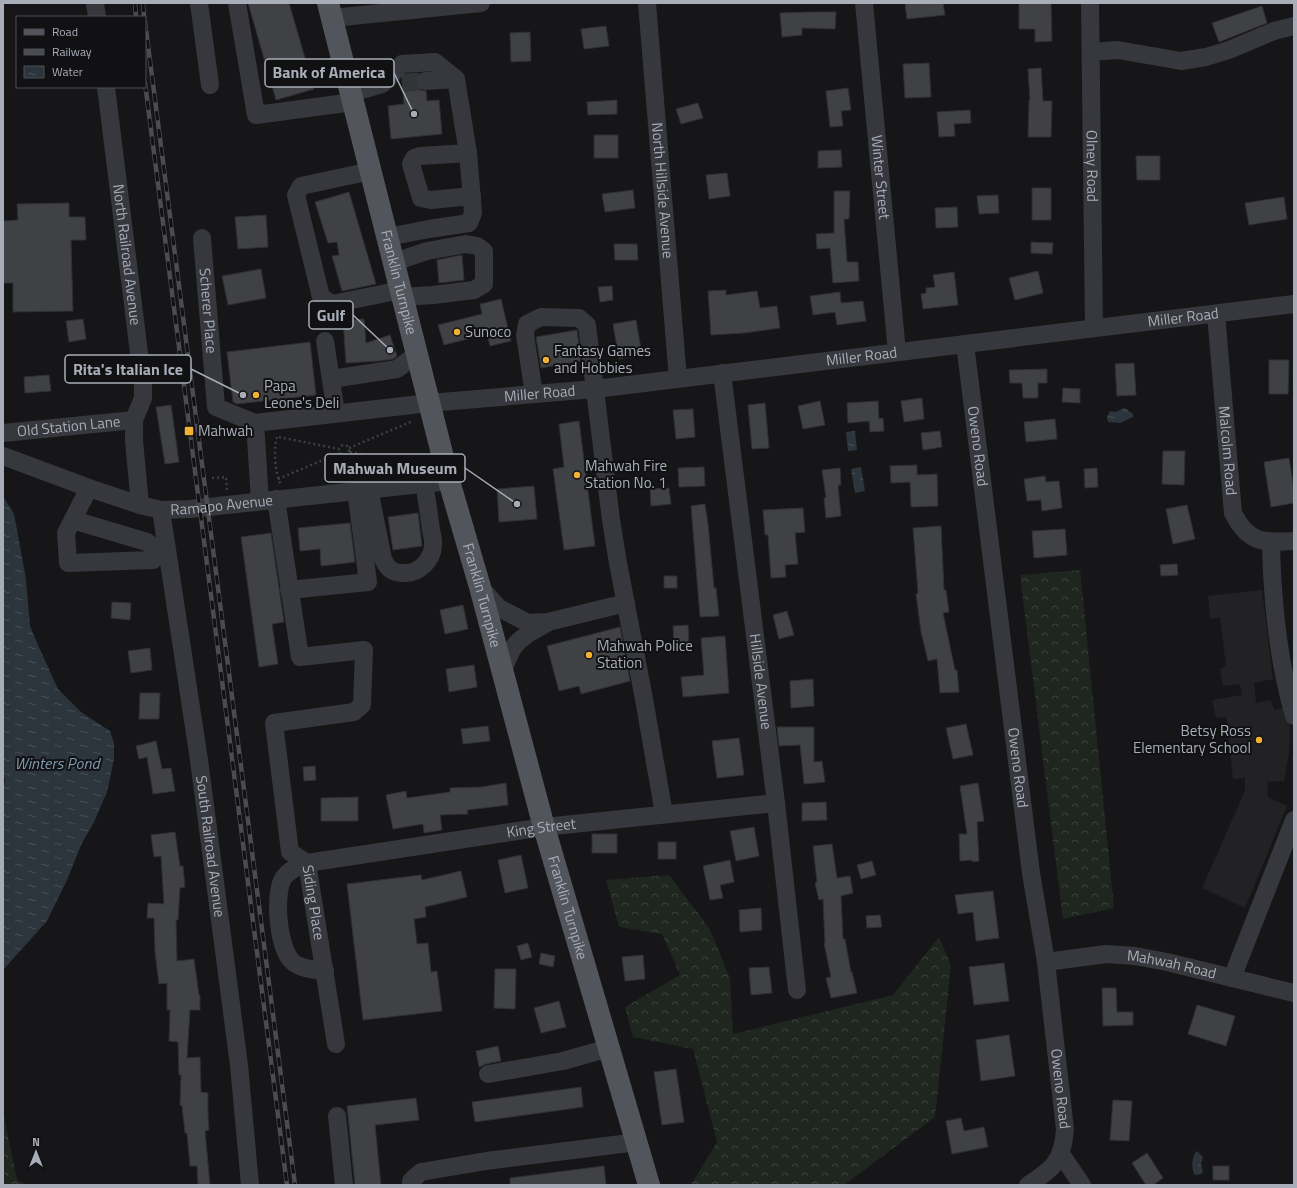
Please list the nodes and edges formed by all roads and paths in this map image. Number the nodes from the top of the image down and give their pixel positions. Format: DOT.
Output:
graph roads {
  1 [pos="95,3"];
  2 [pos="199,3"];
  3 [pos="236,3"];
  4 [pos="481,3"];
  5 [pos="647,3"];
  6 [pos="864,3"];
  7 [pos="1090,3"];
  8 [pos="330,11"];
  9 [pos="97,16"];
  10 [pos="1294,26"];
  11 [pos="1091,52"];
  12 [pos="456,79"];
  13 [pos="425,81"];
  14 [pos="402,82"];
  15 [pos="382,84"];
  16 [pos="210,85"];
  17 [pos="106,88"];
  18 [pos="352,98"];
  19 [pos="468,153"];
  20 [pos="371,171"];
  21 [pos="472,196"];
  22 [pos="388,237"];
  23 [pos="202,238"];
  24 [pos="394,262"];
  25 [pos="402,294"];
  26 [pos="1294,304"];
  27 [pos="1216,314"];
  28 [pos="1094,328"];
  29 [pos="325,341"];
  30 [pos="965,344"];
  31 [pos="898,352"];
  32 [pos="417,354"];
  33 [pos="722,373"];
  34 [pos="678,378"];
  35 [pos="331,379"];
  36 [pos="595,389"];
  37 [pos="534,394"];
  38 [pos="424,411"];
  39 [pos="336,414"];
  40 [pos="134,420"];
  41 [pos="255,423"];
  42 [pos="3,433"];
  43 [pos="349,450"];
  44 [pos="339,451"];
  45 [pos="3,456"];
  46 [pos="212,478"];
  47 [pos="435,478"];
  48 [pos="278,479"];
  49 [pos="226,484"];
  50 [pos="289,485"];
  51 [pos="90,488"];
  52 [pos="363,490"];
  53 [pos="268,500"];
  54 [pos="140,505"];
  55 [pos="161,510"];
  56 [pos="73,520"];
  57 [pos="1294,541"];
  58 [pos="1270,542"];
  59 [pos="161,559"];
  60 [pos="480,586"];
  61 [pos="289,590"];
  62 [pos="626,603"];
  63 [pos="548,622"];
  64 [pos="502,671"];
  65 [pos="1294,716"];
  66 [pos="776,803"];
  67 [pos="664,814"];
  68 [pos="1294,820"];
  69 [pos="544,827"];
  70 [pos="307,863"];
  71 [pos="1046,962"];
  72 [pos="325,971"];
  73 [pos="1232,978"];
  74 [pos="797,990"];
  75 [pos="1294,993"];
  76 [pos="336,1044"];
  77 [pos="609,1048"];
  78 [pos="488,1074"];
  79 [pos="337,1116"];
  80 [pos="637,1142"];
  81 [pos="1061,1154"];
  82 [pos="250,1185"];
  83 [pos="344,1185"];
  84 [pos="411,1185"];
  85 [pos="649,1185"];
  86 [pos="1028,1185"];
  87 [pos="1082,1185"];
  1 -- 9 [label="street"];
  2 -- 16 [label="street"];
  3 -- 18 [label="street"];
  4 -- 8 [label="street"];
  5 -- 34 [label="street, North Hillside Avenue"];
  6 -- 31 [label="street, Winter Street"];
  7 -- 11 [label="street, Olney Road"];
  8 -- 18 [label="main road, Franklin Turnpike"];
  10 -- 11 [label="street"];
  11 -- 28 [label="street, Olney Road"];
  12 -- 13 [label="street"];
  12 -- 15 [label="street"];
  12 -- 19 [label="street"];
  14 -- 15 [label="street"];
  15 -- 18 [label="street"];
  17 -- 40 [label="street, North Railroad Avenue"];
  18 -- 20 [label="main road, Franklin Turnpike"];
  19 -- 21 [label="street"];
  19 -- 21 [label="street"];
  20 -- 22 [label="main road, Franklin Turnpike"];
  20 -- 25 [label="street"];
  21 -- 22 [label="street"];
  22 -- 24 [label="main road, Franklin Turnpike"];
  23 -- 41 [label="street, Scherer Place"];
  24 -- 25 [label="main road, Franklin Turnpike"];
  24 -- 25 [label="street"];
  25 -- 32 [label="main road, Franklin Turnpike"];
  26 -- 27 [label="street, Miller Road"];
  27 -- 28 [label="street, Miller Road"];
  27 -- 58 [label="street, Malcolm Road"];
  28 -- 30 [label="street, Miller Road"];
  29 -- 35 [label="street"];
  30 -- 31 [label="street, Miller Road"];
  30 -- 71 [label="street, Oweno Road"];
  31 -- 33 [label="street, Miller Road"];
  32 -- 35 [label="street"];
  32 -- 38 [label="main road, Franklin Turnpike"];
  33 -- 34 [label="street, Miller Road"];
  33 -- 66 [label="street, Hillside Avenue"];
  34 -- 36 [label="street, Miller Road"];
  35 -- 39 [label="street"];
  36 -- 37 [label="street, Miller Road"];
  36 -- 37 [label="street"];
  36 -- 62 [label="street"];
  37 -- 38 [label="street, Miller Road"];
  38 -- 39 [label="street, Miller Road"];
  38 -- 43 [label="path"];
  38 -- 47 [label="main road, Franklin Turnpike"];
  39 -- 41 [label="street, Miller Road"];
  40 -- 42 [label="street, Old Station Lane"];
  40 -- 54 [label="street"];
  41 -- 53 [label="street"];
  43 -- 44 [label="path"];
  43 -- 44 [label="path"];
  43 -- 47 [label="path"];
  44 -- 48 [label="path"];
  44 -- 48 [label="path"];
  45 -- 51 [label="street, Ramapo Avenue"];
  46 -- 49 [label="path"];
  47 -- 52 [label="street, Ramapo Avenue"];
  47 -- 52 [label="street"];
  47 -- 60 [label="main road, Franklin Turnpike"];
  48 -- 50 [label="path"];
  51 -- 54 [label="street, Ramapo Avenue"];
  51 -- 56 [label="street"];
  52 -- 53 [label="street, Ramapo Avenue"];
  52 -- 61 [label="street"];
  53 -- 55 [label="street, Ramapo Avenue"];
  53 -- 61 [label="street"];
  54 -- 55 [label="street, Ramapo Avenue"];
  55 -- 59 [label="street, South Railroad Avenue"];
  56 -- 59 [label="street"];
  56 -- 59 [label="street"];
  57 -- 58 [label="street, Malcolm Road"];
  58 -- 65 [label="street"];
  59 -- 82 [label="street, South Railroad Avenue"];
  60 -- 63 [label="street"];
  60 -- 64 [label="main road, Franklin Turnpike"];
  61 -- 70 [label="street, Siding Place"];
  62 -- 63 [label="street"];
  62 -- 67 [label="street"];
  63 -- 64 [label="street"];
  64 -- 69 [label="main road, Franklin Turnpike"];
  66 -- 67 [label="street, King Street"];
  66 -- 74 [label="street, Hillside Avenue"];
  67 -- 69 [label="street, King Street"];
  68 -- 73 [label="street"];
  69 -- 70 [label="street, King Street"];
  69 -- 77 [label="main road, Franklin Turnpike"];
  70 -- 72 [label="street, Siding Place"];
  70 -- 72 [label="street, King Street"];
  71 -- 73 [label="street, Mahwah Road"];
  71 -- 81 [label="street, Oweno Road"];
  72 -- 76 [label="street, Siding Place"];
  73 -- 75 [label="street, Mahwah Road"];
  77 -- 78 [label="street"];
  77 -- 80 [label="main road, Franklin Turnpike"];
  79 -- 83 [label="street"];
  80 -- 84 [label="street"];
  80 -- 85 [label="main road, Franklin Turnpike"];
  81 -- 86 [label="street"];
  81 -- 87 [label="street"];
}
